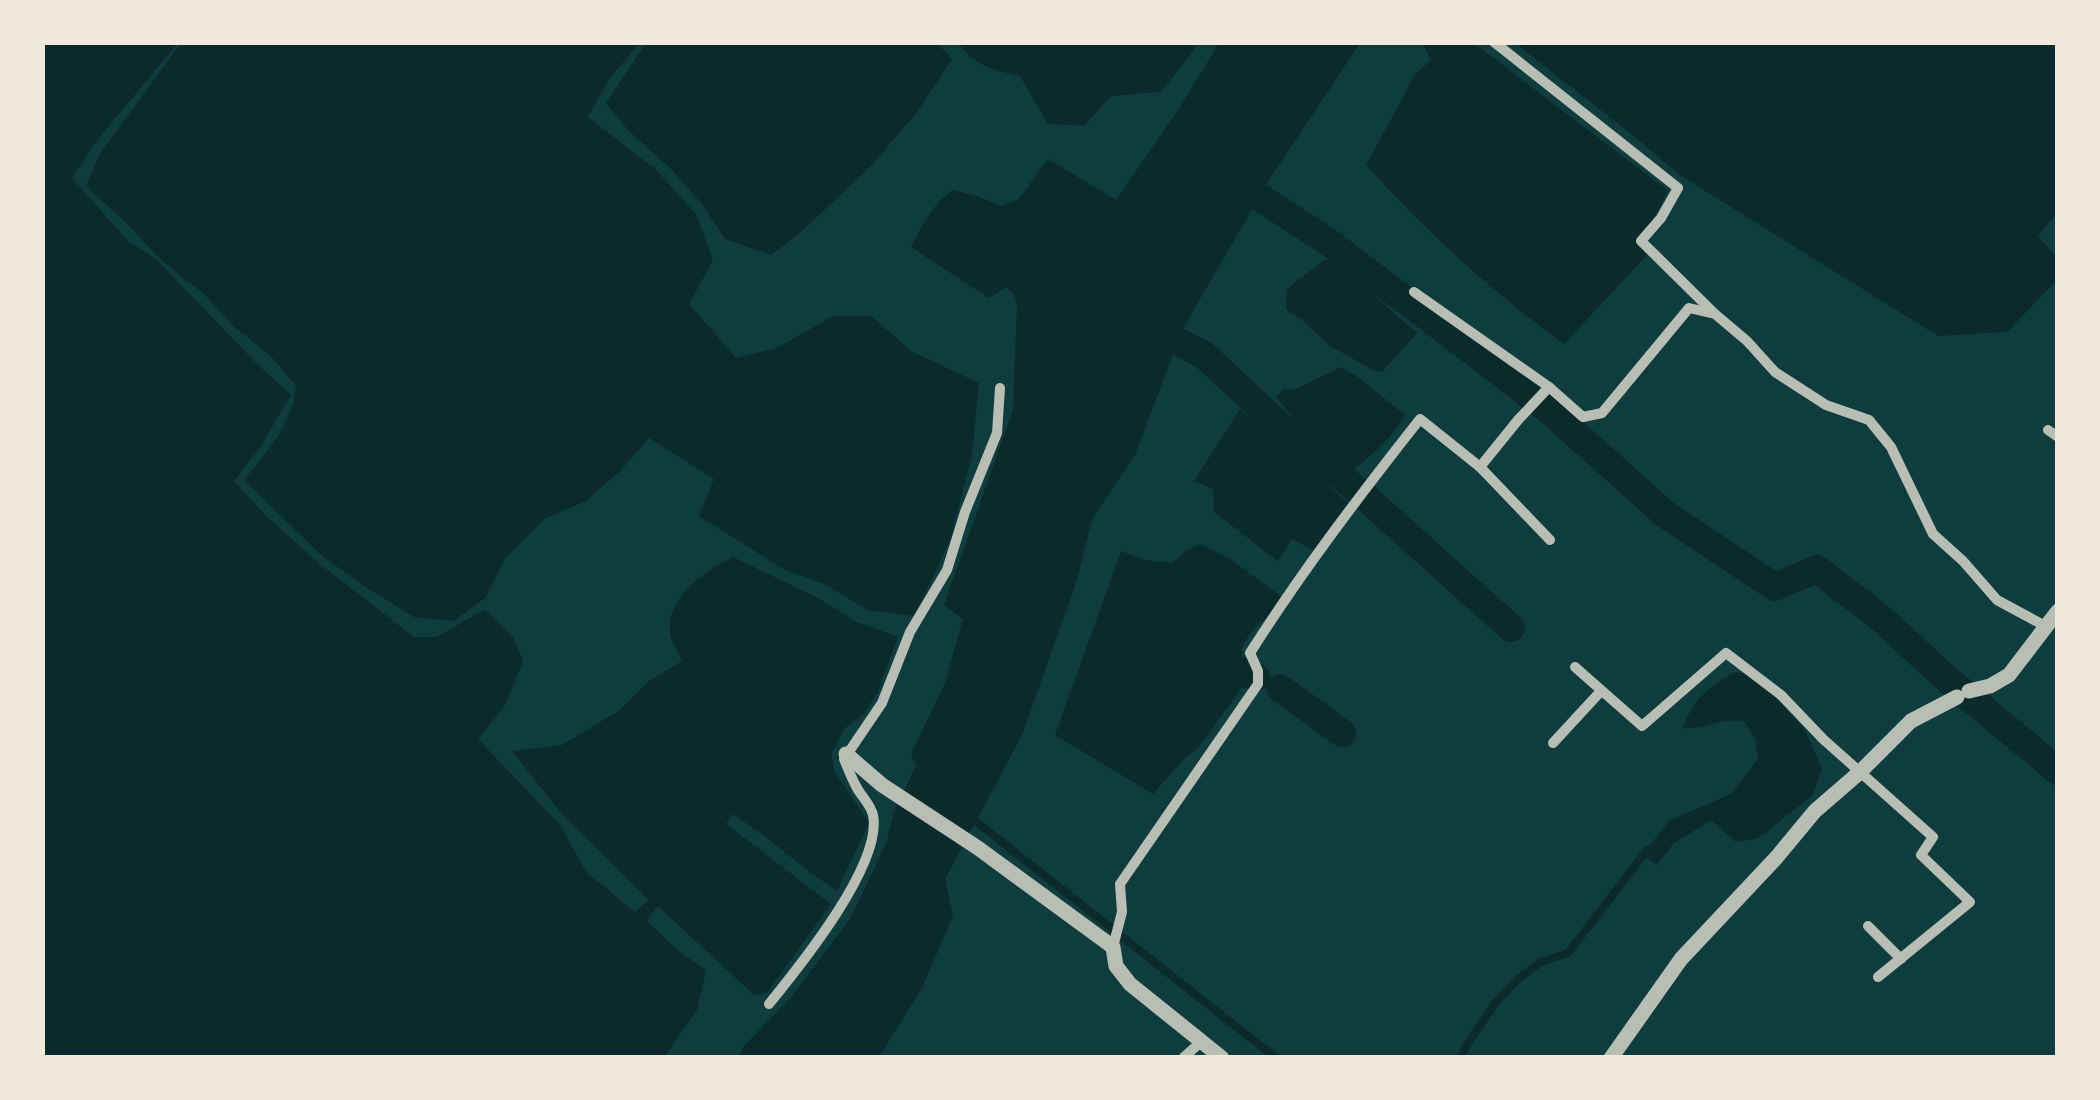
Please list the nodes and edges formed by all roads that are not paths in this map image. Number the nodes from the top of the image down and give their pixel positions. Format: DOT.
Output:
graph roads {
  1 [pos="1494,42"];
  2 [pos="1414,292"];
  3 [pos="1715,314"];
  4 [pos="1000,388"];
  5 [pos="1549,388"];
  6 [pos="1480,467"];
  7 [pos="1550,540"];
  8 [pos="2058,611"];
  9 [pos="2046,628"];
  10 [pos="1575,668"];
  11 [pos="1601,691"];
  12 [pos="1553,743"];
  13 [pos="846,754"];
  14 [pos="1860,772"];
  15 [pos="1868,926"];
  16 [pos="1112,947"];
  17 [pos="1901,958"];
  18 [pos="1878,977"];
  19 [pos="769,1004"];
  20 [pos="1202,1041"];
  21 [pos="1617,1055"];
  22 [pos="1183,1058"];
  23 [pos="1222,1058"];
  1 -- 3 [label="street"];
  2 -- 5 [label="street"];
  3 -- 5 [label="street"];
  3 -- 9 [label="street"];
  4 -- 13 [label="street"];
  5 -- 6 [label="street"];
  6 -- 7 [label="street"];
  6 -- 16 [label="street"];
  8 -- 9 [label="street"];
  9 -- 14 [label="street"];
  10 -- 11 [label="street"];
  11 -- 12 [label="street"];
  11 -- 14 [label="street"];
  13 -- 16 [label="street"];
  13 -- 19 [label="street"];
  14 -- 17 [label="street"];
  14 -- 21 [label="street"];
  15 -- 17 [label="street"];
  16 -- 20 [label="street"];
  17 -- 18 [label="street"];
  20 -- 22 [label="street"];
  20 -- 23 [label="street"];
}
